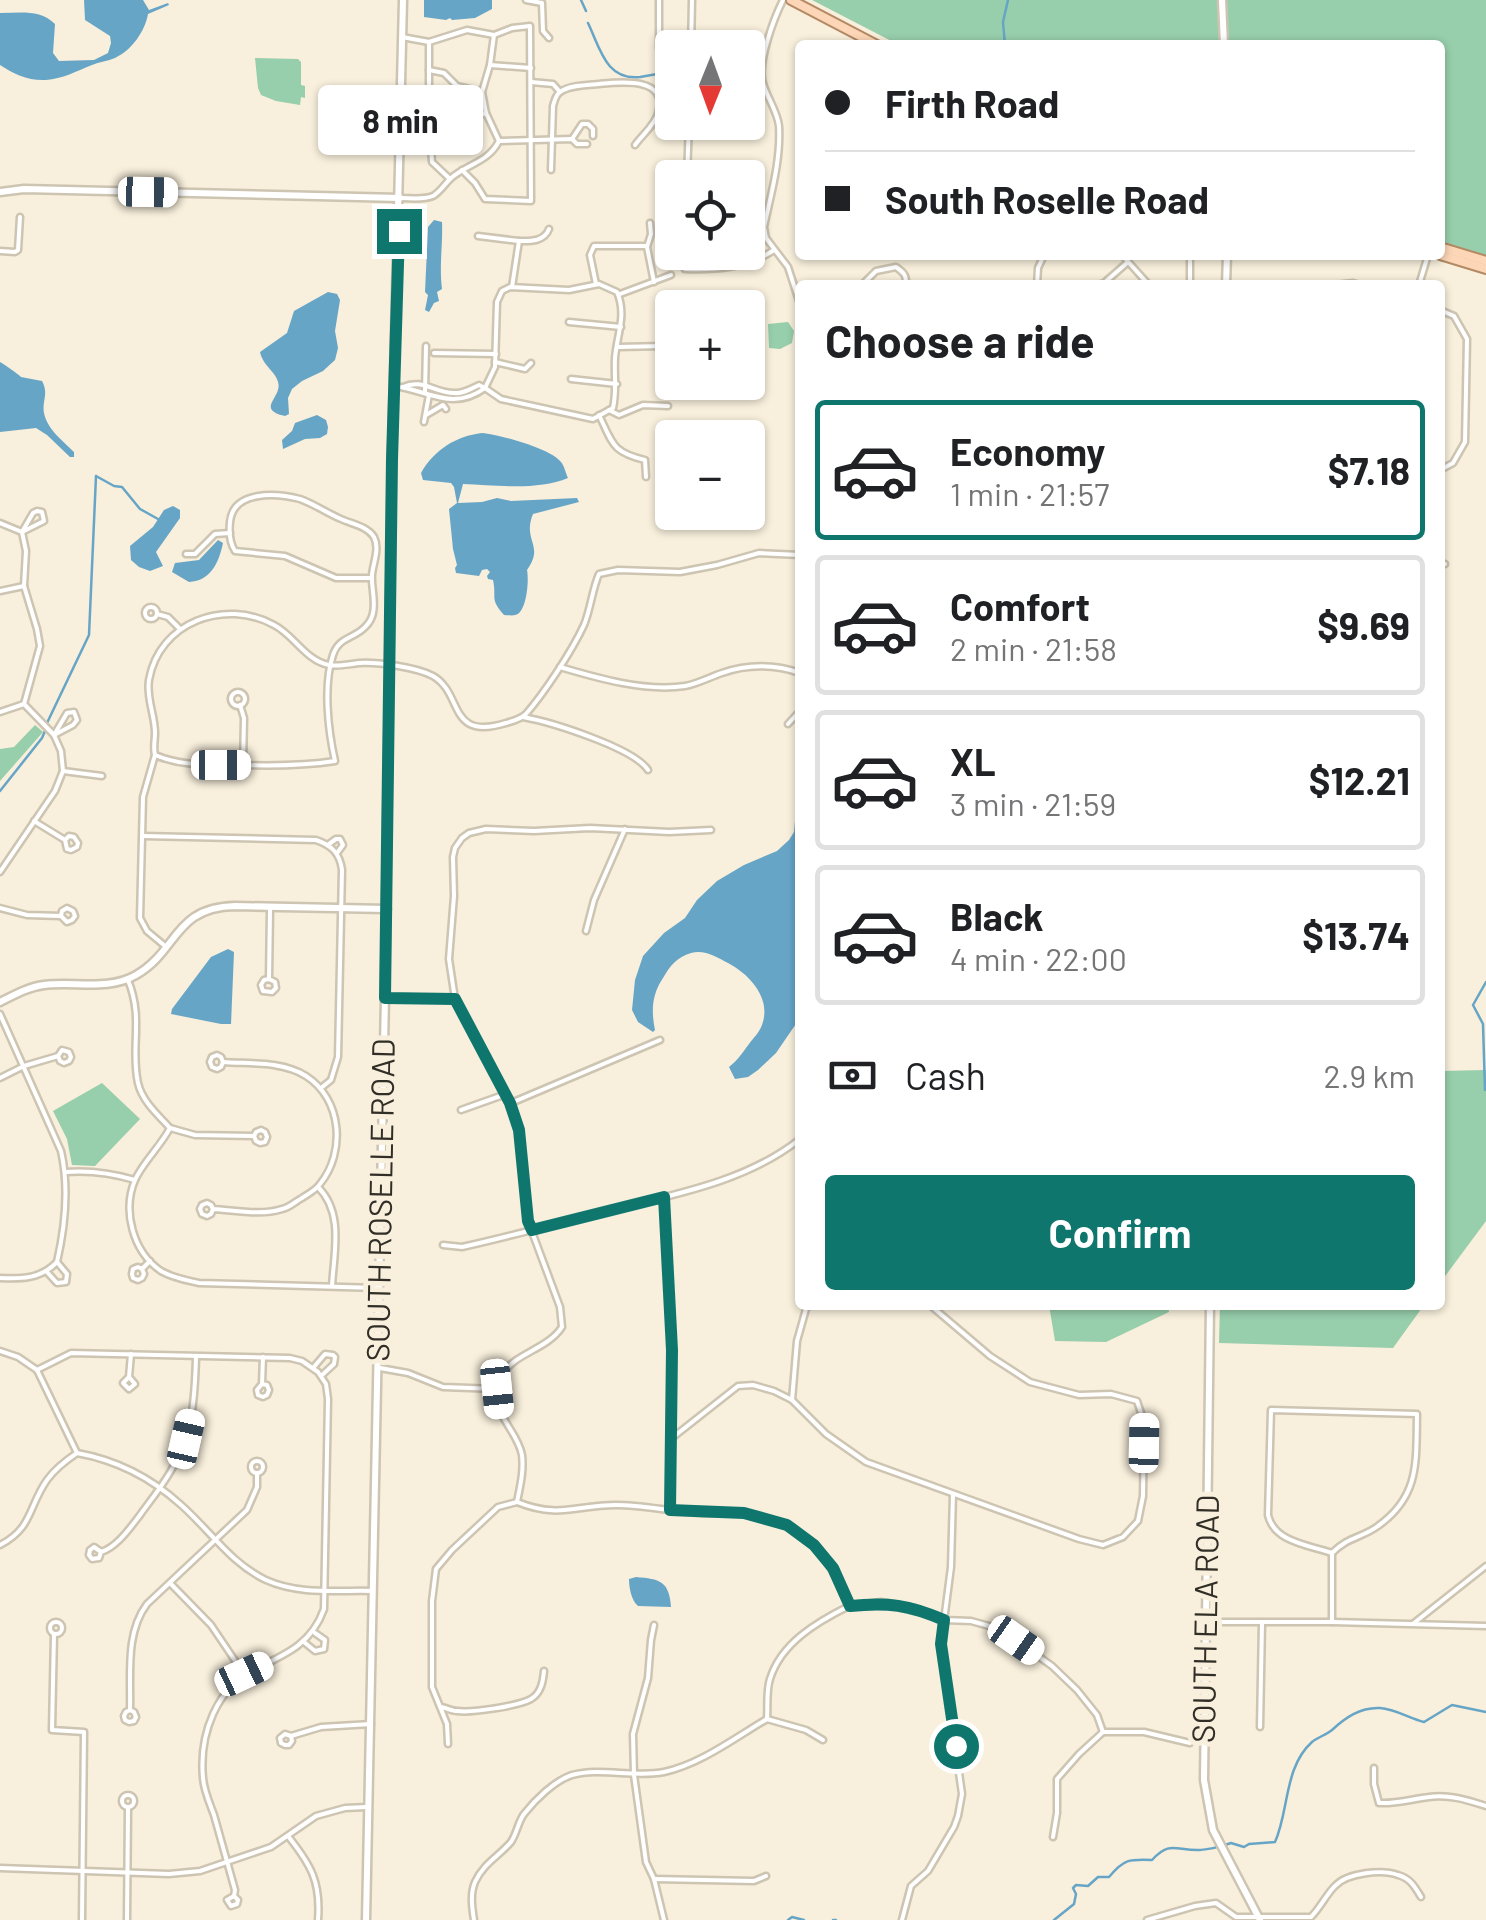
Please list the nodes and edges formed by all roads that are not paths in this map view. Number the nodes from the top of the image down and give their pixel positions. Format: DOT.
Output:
graph roads {
  1 [pos="403,0"];
  2 [pos="526,0"];
  3 [pos="659,0"];
  4 [pos="692,0"];
  5 [pos="783,0"];
  6 [pos="791,0"];
  7 [pos="1222,0"];
  8 [pos="658,30"];
  9 [pos="691,30"];
  10 [pos="494,35"];
  11 [pos="401,37"];
  12 [pos="549,38"];
  13 [pos="867,40"];
  14 [pos="1224,40"];
  15 [pos="429,42"];
  16 [pos="490,66"];
  17 [pos="531,68"];
  18 [pos="429,70"];
  19 [pos="530,82"];
  20 [pos="482,92"];
  21 [pos="560,92"];
  22 [pos="486,114"];
  23 [pos="429,120"];
  24 [pos="593,136"];
  25 [pos="530,140"];
  26 [pos="552,140"];
  27 [pos="572,140"];
  28 [pos="499,141"];
  29 [pos="586,144"];
  30 [pos="635,145"];
  31 [pos="462,170"];
  32 [pos="551,170"];
  33 [pos="450,179"];
  34 [pos="0,192"];
  35 [pos="400,198"];
  36 [pos="20,217"];
  37 [pos="650,223"];
  38 [pos="550,230"];
  39 [pos="478,236"];
  40 [pos="519,241"];
  41 [pos="647,246"];
  42 [pos="1445,248"];
  43 [pos="774,250"];
  44 [pos="0,251"];
  45 [pos="765,256"];
  46 [pos="1445,257"];
  47 [pos="1426,260"];
  48 [pos="1432,260"];
  49 [pos="1128,262"];
  50 [pos="1486,262"];
  51 [pos="1424,268"];
  52 [pos="1486,270"];
  53 [pos="671,276"];
  54 [pos="867,280"];
  55 [pos="906,280"];
  56 [pos="1107,280"];
  57 [pos="1144,280"];
  58 [pos="1420,280"];
  59 [pos="654,282"];
  60 [pos="596,284"];
  61 [pos="512,287"];
  62 [pos="795,289"];
  63 [pos="618,295"];
  64 [pos="1445,312"];
  65 [pos="569,322"];
  66 [pos="621,327"];
  67 [pos="426,346"];
  68 [pos="655,346"];
  69 [pos="618,347"];
  70 [pos="434,354"];
  71 [pos="496,354"];
  72 [pos="495,362"];
  73 [pos="531,363"];
  74 [pos="571,379"];
  75 [pos="616,384"];
  76 [pos="425,385"];
  77 [pos="399,387"];
  78 [pos="485,388"];
  79 [pos="427,394"];
  80 [pos="668,406"];
  81 [pos="609,410"];
  82 [pos="439,411"];
  83 [pos="600,416"];
  84 [pos="1445,468"];
  85 [pos="646,477"];
  86 [pos="0,523"];
  87 [pos="22,532"];
  88 [pos="230,533"];
  89 [pos="186,554"];
  90 [pos="795,556"];
  91 [pos="371,578"];
  92 [pos="24,586"];
  93 [pos="0,591"];
  94 [pos="156,614"];
  95 [pos="180,629"];
  96 [pos="330,666"];
  97 [pos="390,666"];
  98 [pos="560,667"];
  99 [pos="795,671"];
  100 [pos="24,704"];
  101 [pos="240,705"];
  102 [pos="0,712"];
  103 [pos="795,716"];
  104 [pos="523,717"];
  105 [pos="788,724"];
  106 [pos="54,735"];
  107 [pos="155,755"];
  108 [pos="243,765"];
  109 [pos="648,770"];
  110 [pos="62,771"];
  111 [pos="102,776"];
  112 [pos="34,821"];
  113 [pos="625,829"];
  114 [pos="711,830"];
  115 [pos="143,836"];
  116 [pos="65,840"];
  117 [pos="330,846"];
  118 [pos="337,853"];
  119 [pos="0,872"];
  120 [pos="0,908"];
  121 [pos="270,908"];
  122 [pos="342,909"];
  123 [pos="386,909"];
  124 [pos="61,916"];
  125 [pos="586,931"];
  126 [pos="166,946"];
  127 [pos="128,979"];
  128 [pos="269,979"];
  129 [pos="385,998"];
  130 [pos="455,999"];
  131 [pos="0,1002"];
  132 [pos="0,1014"];
  133 [pos="660,1040"];
  134 [pos="58,1056"];
  135 [pos="223,1062"];
  136 [pos="24,1066"];
  137 [pos="0,1078"];
  138 [pos="321,1088"];
  139 [pos="506,1094"];
  140 [pos="510,1103"];
  141 [pos="461,1110"];
  142 [pos="170,1128"];
  143 [pos="254,1136"];
  144 [pos="795,1143"];
  145 [pos="66,1172"];
  146 [pos="134,1180"];
  147 [pos="318,1187"];
  148 [pos="664,1197"];
  149 [pos="213,1209"];
  150 [pos="532,1230"];
  151 [pos="443,1245"];
  152 [pos="150,1261"];
  153 [pos="57,1262"];
  154 [pos="142,1269"];
  155 [pos="47,1272"];
  156 [pos="0,1278"];
  157 [pos="332,1286"];
  158 [pos="379,1288"];
  159 [pos="807,1310"];
  160 [pos="936,1310"];
  161 [pos="1210,1310"];
  162 [pos="0,1351"];
  163 [pos="131,1354"];
  164 [pos="263,1356"];
  165 [pos="196,1357"];
  166 [pos="378,1368"];
  167 [pos="37,1370"];
  168 [pos="130,1378"];
  169 [pos="262,1384"];
  170 [pos="497,1389"];
  171 [pos="792,1400"];
  172 [pos="672,1438"];
  173 [pos="77,1454"];
  174 [pos="257,1473"];
  175 [pos="159,1488"];
  176 [pos="952,1494"];
  177 [pos="517,1502"];
  178 [pos="670,1510"];
  179 [pos="216,1540"];
  180 [pos="0,1545"];
  181 [pos="101,1552"];
  182 [pos="1332,1553"];
  183 [pos="1486,1566"];
  184 [pos="170,1583"];
  185 [pos="326,1590"];
  186 [pos="373,1591"];
  187 [pos="850,1606"];
  188 [pos="944,1620"];
  189 [pos="1206,1622"];
  190 [pos="1332,1622"];
  191 [pos="1262,1623"];
  192 [pos="1414,1623"];
  193 [pos="654,1626"];
  194 [pos="1486,1626"];
  195 [pos="313,1632"];
  196 [pos="54,1634"];
  197 [pos="304,1642"];
  198 [pos="544,1671"];
  199 [pos="244,1674"];
  200 [pos="442,1707"];
  201 [pos="130,1710"];
  202 [pos="768,1719"];
  203 [pos="371,1724"];
  204 [pos="1260,1727"];
  205 [pos="1103,1732"];
  206 [pos="291,1736"];
  207 [pos="823,1740"];
  208 [pos="1190,1742"];
  209 [pos="448,1744"];
  210 [pos="1374,1768"];
  211 [pos="634,1775"];
  212 [pos="1383,1804"];
  213 [pos="1486,1806"];
  214 [pos="367,1807"];
  215 [pos="128,1808"];
  216 [pos="1379,1812"];
  217 [pos="288,1836"];
  218 [pos="1053,1836"];
  219 [pos="228,1863"];
  220 [pos="0,1868"];
  221 [pos="82,1871"];
  222 [pos="127,1874"];
  223 [pos="766,1876"];
  224 [pos="654,1879"];
  225 [pos="234,1896"];
  226 [pos="1422,1896"];
  227 [pos="1260,1919"];
  228 [pos="82,1920"];
  229 [pos="127,1920"];
  230 [pos="318,1920"];
  231 [pos="366,1920"];
  232 [pos="474,1920"];
  233 [pos="664,1920"];
  234 [pos="902,1920"];
  235 [pos="1146,1920"];
  1 -- 11 [label="main road, SOUTH ROSELLE ROAD"];
  2 -- 12 [label="street"];
  3 -- 8 [label="street"];
  4 -- 9 [label="street"];
  5 -- 43 [label="street"];
  6 -- 13 [label="main road"];
  7 -- 14 [label="main road"];
  10 -- 15 [label="street"];
  10 -- 16 [label="street"];
  10 -- 17 [label="street"];
  11 -- 15 [label="street"];
  11 -- 35 [label="main road, SOUTH ROSELLE ROAD"];
  15 -- 18 [label="street"];
  16 -- 17 [label="street"];
  16 -- 20 [label="street"];
  17 -- 19 [label="street"];
  18 -- 20 [label="street"];
  18 -- 23 [label="street"];
  19 -- 21 [label="street"];
  19 -- 25 [label="street"];
  20 -- 22 [label="street"];
  21 -- 26 [label="street"];
  21 -- 30 [label="street"];
  22 -- 23 [label="street"];
  22 -- 28 [label="street"];
  23 -- 33 [label="street"];
  24 -- 27 [label="street"];
  25 -- 26 [label="street"];
  25 -- 28 [label="street"];
  25 -- 31 [label="street"];
  26 -- 27 [label="street"];
  26 -- 32 [label="street"];
  27 -- 29 [label="street"];
  28 -- 31 [label="street"];
  31 -- 33 [label="street"];
  33 -- 35 [label="street"];
  34 -- 35 [label="main road"];
  35 -- 77 [label="main road, SOUTH ROSELLE ROAD"];
  36 -- 44 [label="street"];
  37 -- 41 [label="street"];
  38 -- 40 [label="street"];
  39 -- 40 [label="street"];
  40 -- 61 [label="street"];
  41 -- 59 [label="street"];
  41 -- 60 [label="street"];
  42 -- 50 [label="main road"];
  43 -- 45 [label="street"];
  43 -- 62 [label="street"];
  46 -- 52 [label="main road"];
  47 -- 51 [label="street"];
  48 -- 51 [label="street"];
  49 -- 56 [label="street"];
  49 -- 57 [label="street"];
  51 -- 58 [label="street"];
  53 -- 59 [label="street"];
  54 -- 55 [label="street"];
  59 -- 63 [label="street"];
  60 -- 61 [label="street"];
  60 -- 63 [label="street"];
  61 -- 71 [label="street"];
  63 -- 66 [label="street"];
  64 -- 84 [label="street"];
  65 -- 66 [label="street"];
  66 -- 69 [label="street"];
  67 -- 76 [label="street"];
  68 -- 69 [label="street"];
  69 -- 75 [label="street"];
  70 -- 71 [label="street"];
  71 -- 72 [label="street"];
  72 -- 73 [label="street"];
  72 -- 78 [label="street"];
  74 -- 75 [label="street"];
  75 -- 81 [label="street"];
  76 -- 77 [label="street"];
  76 -- 78 [label="street"];
  76 -- 79 [label="street"];
  77 -- 79 [label="street"];
  77 -- 97 [label="main road, SOUTH ROSELLE ROAD"];
  78 -- 79 [label="street"];
  78 -- 83 [label="street"];
  79 -- 82 [label="street"];
  80 -- 81 [label="street"];
  81 -- 83 [label="street"];
  83 -- 85 [label="street"];
  86 -- 87 [label="street"];
  87 -- 87 [label="street"];
  87 -- 92 [label="street"];
  88 -- 89 [label="street"];
  88 -- 91 [label="street"];
  88 -- 91 [label="street"];
  90 -- 98 [label="street"];
  91 -- 96 [label="street"];
  92 -- 93 [label="street"];
  92 -- 100 [label="street"];
  94 -- 95 [label="street"];
  95 -- 96 [label="street"];
  95 -- 107 [label="street"];
  96 -- 97 [label="street"];
  96 -- 108 [label="street"];
  97 -- 104 [label="street"];
  97 -- 123 [label="main road, SOUTH ROSELLE ROAD"];
  98 -- 99 [label="street"];
  98 -- 104 [label="street"];
  100 -- 102 [label="street"];
  100 -- 106 [label="street"];
  101 -- 108 [label="street"];
  103 -- 105 [label="street"];
  104 -- 109 [label="street"];
  106 -- 106 [label="street"];
  106 -- 110 [label="street"];
  107 -- 108 [label="street"];
  107 -- 115 [label="street"];
  110 -- 111 [label="street"];
  110 -- 112 [label="street"];
  112 -- 116 [label="street"];
  112 -- 119 [label="street"];
  113 -- 114 [label="street"];
  113 -- 125 [label="street"];
  113 -- 130 [label="street"];
  115 -- 117 [label="street"];
  115 -- 126 [label="street"];
  117 -- 118 [label="street"];
  117 -- 118 [label="street"];
  118 -- 122 [label="street"];
  120 -- 124 [label="street"];
  121 -- 122 [label="main road"];
  121 -- 126 [label="main road"];
  121 -- 128 [label="street"];
  122 -- 123 [label="main road"];
  122 -- 138 [label="street"];
  123 -- 129 [label="main road, SOUTH ROSELLE ROAD"];
  126 -- 127 [label="main road"];
  127 -- 131 [label="main road"];
  127 -- 142 [label="street"];
  129 -- 130 [label="street"];
  129 -- 158 [label="main road, SOUTH ROSELLE ROAD"];
  130 -- 139 [label="street"];
  132 -- 136 [label="street"];
  133 -- 140 [label="street"];
  134 -- 136 [label="street"];
  135 -- 138 [label="street"];
  136 -- 137 [label="street"];
  136 -- 145 [label="street"];
  138 -- 147 [label="street"];
  139 -- 140 [label="street"];
  139 -- 141 [label="street"];
  140 -- 150 [label="street"];
  142 -- 143 [label="street"];
  142 -- 146 [label="street"];
  144 -- 148 [label="street"];
  145 -- 146 [label="street"];
  145 -- 153 [label="street"];
  146 -- 152 [label="street"];
  147 -- 149 [label="street"];
  147 -- 157 [label="street"];
  148 -- 150 [label="street"];
  148 -- 172 [label="street"];
  150 -- 151 [label="street"];
  150 -- 170 [label="street"];
  152 -- 154 [label="street"];
  152 -- 157 [label="street"];
  153 -- 155 [label="street"];
  153 -- 155 [label="street"];
  155 -- 156 [label="street"];
  157 -- 158 [label="street"];
  158 -- 166 [label="main road, SOUTH ROSELLE ROAD"];
  159 -- 171 [label="street"];
  160 -- 176 [label="street"];
  161 -- 189 [label="main road, SOUTH ELA ROAD"];
  162 -- 167 [label="street"];
  163 -- 165 [label="street"];
  163 -- 167 [label="street"];
  163 -- 168 [label="street"];
  164 -- 165 [label="street"];
  164 -- 169 [label="street"];
  164 -- 185 [label="street"];
  165 -- 175 [label="street"];
  166 -- 170 [label="street"];
  166 -- 186 [label="main road, SOUTH ROSELLE ROAD"];
  167 -- 173 [label="street"];
  170 -- 177 [label="street"];
  171 -- 172 [label="street"];
  171 -- 176 [label="street"];
  172 -- 178 [label="street"];
  173 -- 175 [label="street"];
  173 -- 180 [label="street"];
  174 -- 179 [label="street"];
  175 -- 179 [label="street"];
  175 -- 181 [label="street"];
  176 -- 188 [label="street"];
  177 -- 178 [label="street"];
  177 -- 200 [label="street"];
  178 -- 187 [label="street"];
  179 -- 184 [label="street"];
  179 -- 185 [label="street"];
  182 -- 182 [label="street"];
  182 -- 190 [label="street"];
  183 -- 192 [label="street"];
  184 -- 199 [label="street"];
  184 -- 201 [label="street"];
  185 -- 186 [label="street"];
  185 -- 195 [label="street"];
  186 -- 203 [label="main road, SOUTH ROSELLE ROAD"];
  187 -- 188 [label="street"];
  187 -- 202 [label="street"];
  188 -- 205 [label="street"];
  188 -- 234 [label="street"];
  189 -- 191 [label="street"];
  189 -- 227 [label="main road, SOUTH ELA ROAD"];
  190 -- 191 [label="street"];
  190 -- 192 [label="street"];
  191 -- 204 [label="street"];
  192 -- 194 [label="street"];
  193 -- 211 [label="street"];
  195 -- 197 [label="street"];
  195 -- 197 [label="street"];
  196 -- 221 [label="street"];
  197 -- 199 [label="street"];
  198 -- 200 [label="street"];
  199 -- 219 [label="street"];
  200 -- 209 [label="street"];
  202 -- 207 [label="street"];
  202 -- 211 [label="street"];
  203 -- 206 [label="street"];
  203 -- 214 [label="main road, SOUTH ROSELLE ROAD"];
  205 -- 208 [label="street"];
  205 -- 218 [label="street"];
  210 -- 212 [label="street"];
  211 -- 224 [label="street"];
  211 -- 232 [label="street"];
  212 -- 213 [label="street"];
  212 -- 216 [label="street"];
  214 -- 217 [label="street"];
  214 -- 231 [label="main road, SOUTH ROSELLE ROAD"];
  215 -- 222 [label="street"];
  217 -- 219 [label="street"];
  217 -- 230 [label="street"];
  219 -- 222 [label="street"];
  219 -- 225 [label="street"];
  220 -- 221 [label="street"];
  221 -- 222 [label="street"];
  221 -- 228 [label="street"];
  222 -- 229 [label="street"];
  223 -- 224 [label="street"];
  224 -- 233 [label="street"];
  226 -- 227 [label="street"];
  227 -- 235 [label="street"];
}
